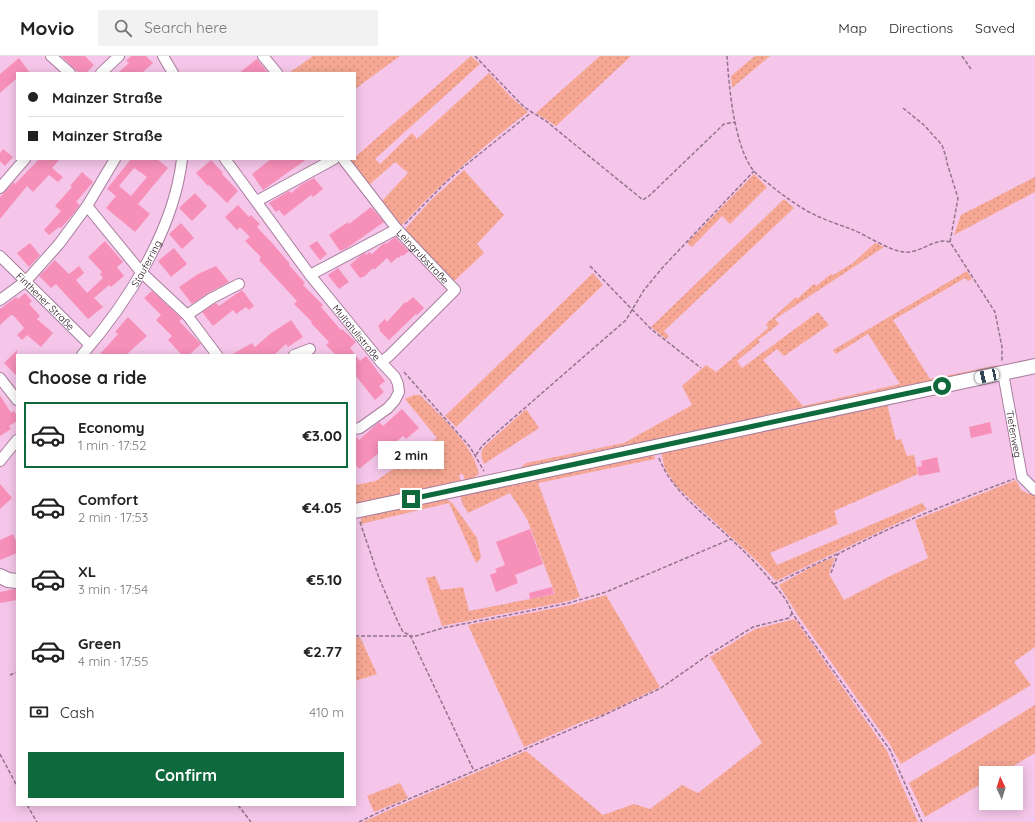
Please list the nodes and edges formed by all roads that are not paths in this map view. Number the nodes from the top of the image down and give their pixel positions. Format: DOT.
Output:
graph roads {
  1 [pos="51,56"];
  2 [pos="119,56"];
  3 [pos="163,56"];
  4 [pos="264,56"];
  5 [pos="69,72"];
  6 [pos="102,72"];
  7 [pos="172,72"];
  8 [pos="276,72"];
  9 [pos="24,160"];
  10 [pos="113,160"];
  11 [pos="182,160"];
  12 [pos="226,160"];
  13 [pos="332,160"];
  14 [pos="344,160"];
  15 [pos="0,188"];
  16 [pos="257,201"];
  17 [pos="87,206"];
  18 [pos="397,230"];
  19 [pos="0,256"];
  20 [pos="141,272"];
  21 [pos="310,275"];
  22 [pos="26,281"];
  23 [pos="239,284"];
  24 [pos="0,300"];
  25 [pos="188,315"];
  26 [pos="90,345"];
  27 [pos="310,349"];
  28 [pos="83,354"];
  29 [pos="216,354"];
  30 [pos="297,354"];
  31 [pos="381,362"];
  32 [pos="1035,366"];
  33 [pos="1002,373"];
  34 [pos="0,378"];
  35 [pos="16,399"];
  36 [pos="356,430"];
  37 [pos="16,441"];
  38 [pos="0,461"];
  39 [pos="1035,490"];
  40 [pos="356,511"];
  1 -- 5 [label="street"];
  2 -- 6 [label="street"];
  3 -- 7 [label="street"];
  4 -- 8 [label="street"];
  9 -- 15 [label="street"];
  10 -- 17 [label="street"];
  11 -- 20 [label="street, Stauferring"];
  12 -- 16 [label="street, Multatulistraße"];
  13 -- 16 [label="street"];
  14 -- 18 [label="street, Leingrubstraße"];
  16 -- 21 [label="street, Multatulistraße"];
  17 -- 20 [label="street"];
  17 -- 22 [label="street"];
  18 -- 21 [label="street"];
  18 -- 31 [label="street, Leingrubstraße"];
  19 -- 22 [label="street, Finthener Straße"];
  20 -- 25 [label="street"];
  20 -- 26 [label="street, Stauferring"];
  21 -- 31 [label="street, Multatulistraße"];
  22 -- 24 [label="street"];
  22 -- 26 [label="street, Finthener Straße"];
  23 -- 25 [label="street"];
  25 -- 29 [label="street"];
  26 -- 28 [label="street, Stauferring"];
  27 -- 30 [label="street"];
  31 -- 36 [label="street, Multatulistraße"];
  32 -- 33 [label="main road"];
  33 -- 39 [label="street, Tiefenweg"];
  33 -- 40 [label="main road"];
  34 -- 35 [label="street"];
  37 -- 38 [label="street"];
}
